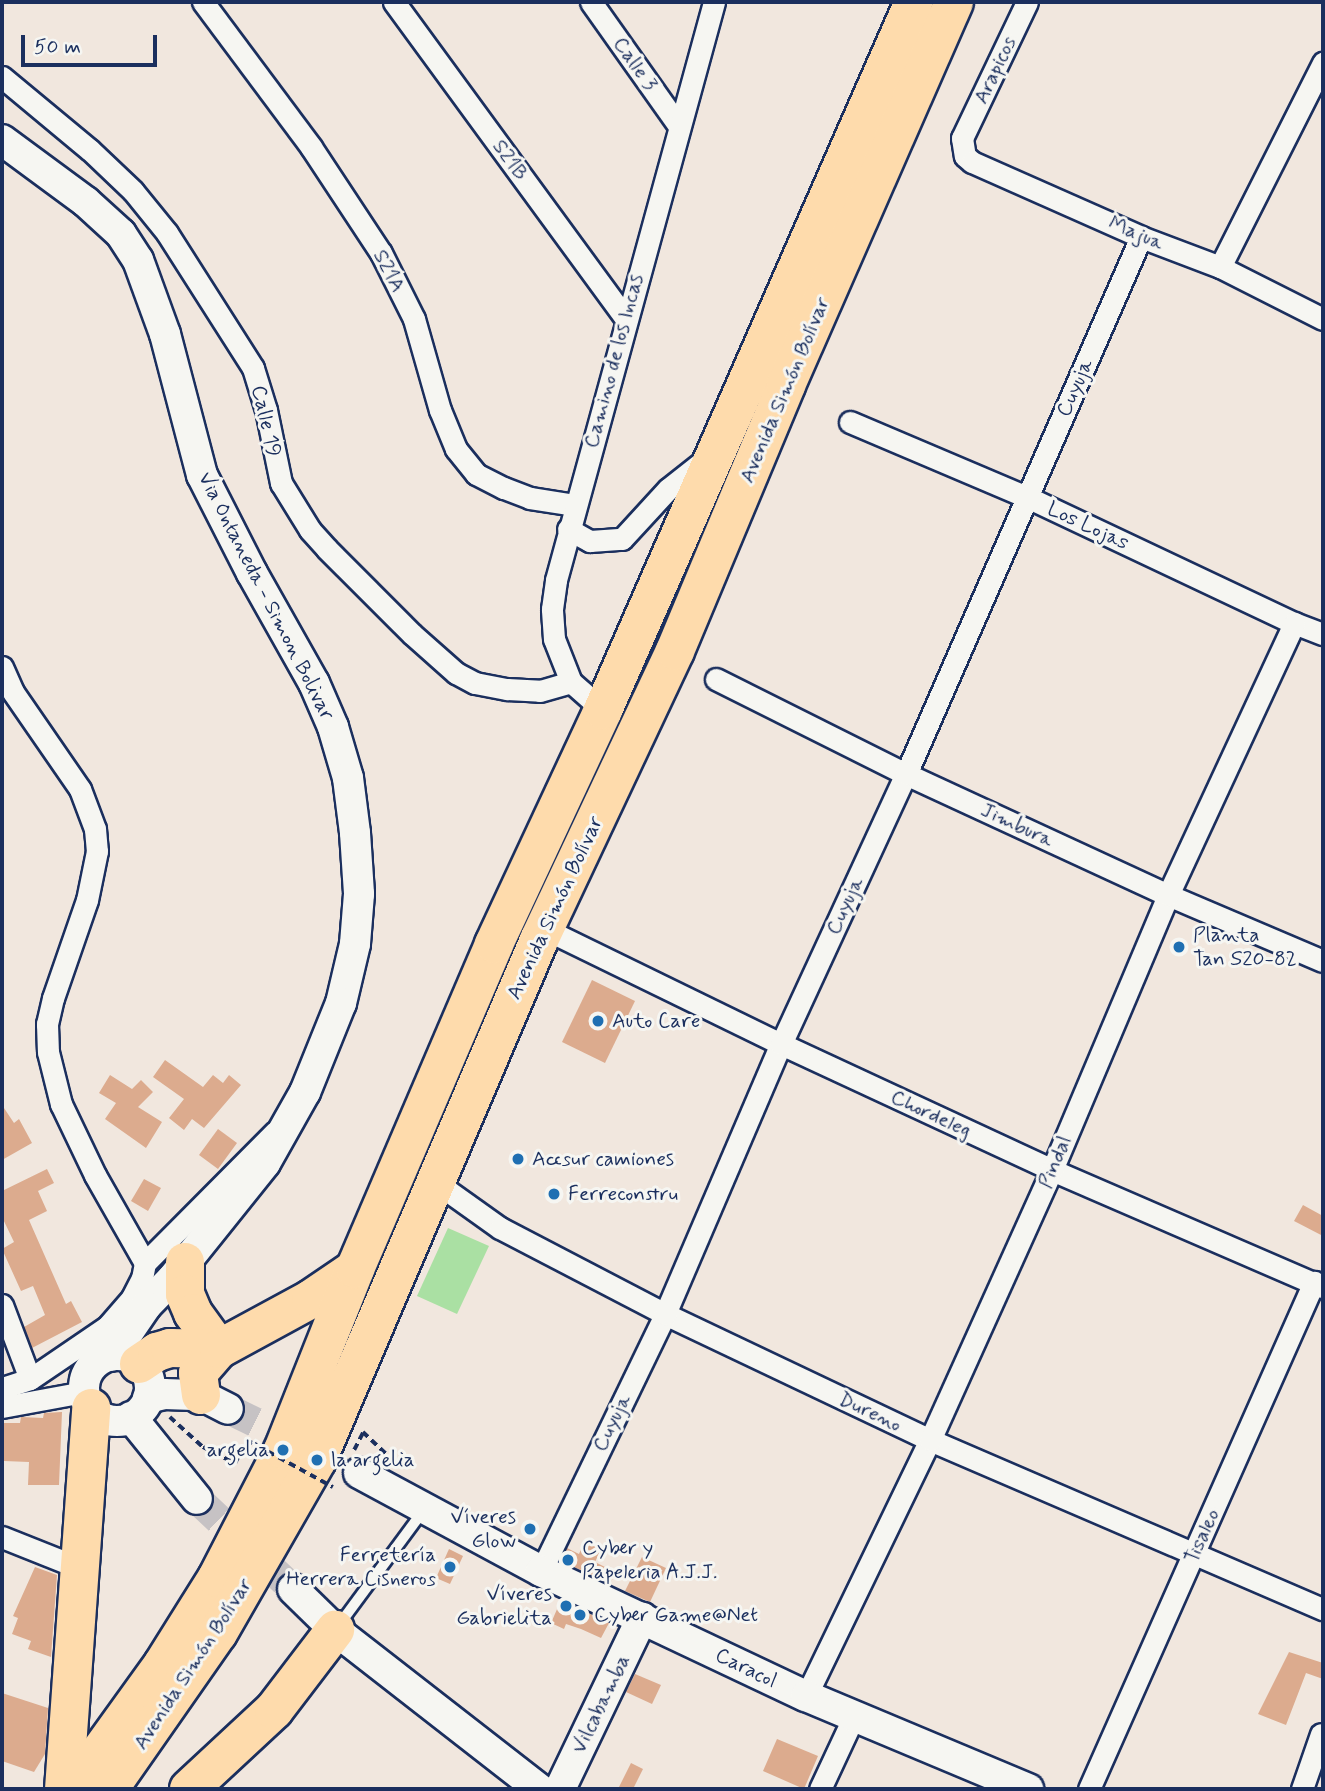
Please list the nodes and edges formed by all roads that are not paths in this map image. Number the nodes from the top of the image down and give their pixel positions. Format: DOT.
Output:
graph roads {
  1 [pos="203,2"];
  2 [pos="394,2"];
  3 [pos="591,2"];
  4 [pos="714,2"];
  5 [pos="914,2"];
  6 [pos="954,2"];
  7 [pos="1027,2"];
  8 [pos="1323,63"];
  9 [pos="2,77"];
  10 [pos="678,125"];
  11 [pos="962,138"];
  12 [pos="2,140"];
  13 [pos="1142,237"];
  14 [pos="1220,267"];
  15 [pos="625,318"];
  16 [pos="1323,318"];
  17 [pos="850,422"];
  18 [pos="713,453"];
  19 [pos="1027,497"];
  20 [pos="575,505"];
  21 [pos="568,528"];
  22 [pos="1294,624"];
  23 [pos="1323,634"];
  24 [pos="2,667"];
  25 [pos="716,680"];
  26 [pos="571,682"];
  27 [pos="603,710"];
  28 [pos="906,774"];
  29 [pos="1168,895"];
  30 [pos="545,929"];
  31 [pos="1323,961"];
  32 [pos="781,1044"];
  33 [pos="284,1130"];
  34 [pos="1052,1170"];
  35 [pos="434,1181"];
  36 [pos="145,1263"];
  37 [pos="355,1269"];
  38 [pos="179,1271"];
  39 [pos="1319,1284"];
  40 [pos="2,1305"];
  41 [pos="665,1314"];
  42 [pos="219,1349"];
  43 [pos="30,1379"];
  44 [pos="139,1385"];
  45 [pos="2,1388"];
  46 [pos="87,1400"];
  47 [pos="215,1402"];
  48 [pos="2,1407"];
  49 [pos="930,1440"];
  50 [pos="346,1480"];
  51 [pos="197,1499"];
  52 [pos="425,1509"];
  53 [pos="2,1537"];
  54 [pos="1194,1554"];
  55 [pos="80,1568"];
  56 [pos="541,1571"];
  57 [pos="293,1589"];
  58 [pos="1323,1609"];
  59 [pos="642,1618"];
  60 [pos="335,1630"];
  61 [pos="806,1696"];
  62 [pos="854,1716"];
  63 [pos="1321,1734"];
  64 [pos="64,1789"];
  65 [pos="73,1789"];
  66 [pos="109,1789"];
  67 [pos="189,1789"];
  68 [pos="539,1789"];
  69 [pos="560,1789"];
  70 [pos="820,1789"];
  71 [pos="1028,1789"];
  72 [pos="1089,1789"];
  73 [pos="1302,1789"];
  1 -- 20 [label="street, S21A"];
  2 -- 15 [label="street, S21B"];
  3 -- 10 [label="street, Calle 3"];
  4 -- 10 [label="street, Camino de los Incas"];
  5 -- 18 [label="highway, Avenida Simón Bolívar"];
  6 -- 30 [label="highway, Avenida Simón Bolívar"];
  7 -- 11 [label="street, Arapicos"];
  8 -- 14 [label="street"];
  9 -- 26 [label="street, Calle 19"];
  10 -- 15 [label="street, Camino de los Incas"];
  11 -- 13 [label="street, Majua"];
  12 -- 33 [label="street, Via Ontaneda - Simon Bolivar"];
  13 -- 14 [label="street, Majua"];
  13 -- 19 [label="street, Cuyuja"];
  14 -- 16 [label="street, Majua"];
  15 -- 20 [label="street, Camino de los Incas"];
  17 -- 19 [label="street, Los Lojas"];
  18 -- 21 [label="street"];
  18 -- 27 [label="highway, Avenida Simón Bolívar"];
  19 -- 22 [label="street, Los Lojas"];
  19 -- 28 [label="street, Cuyuja"];
  20 -- 21 [label="street, Camino de los Incas"];
  21 -- 26 [label="street, Camino de los Incas"];
  22 -- 23 [label="street, Los Lojas"];
  22 -- 29 [label="street, Pindal"];
  24 -- 36 [label="street"];
  25 -- 28 [label="street, Jimbura"];
  26 -- 27 [label="street, Camino de los Incas"];
  27 -- 37 [label="highway, Avenida Simón Bolívar"];
  28 -- 29 [label="street, Jimbura"];
  28 -- 32 [label="street, Cuyuja"];
  29 -- 31 [label="street, Jimbura"];
  29 -- 34 [label="street, Pindal"];
  30 -- 32 [label="street, Chordeleg"];
  30 -- 35 [label="highway, Avenida Simón Bolívar"];
  32 -- 34 [label="street, Chordeleg"];
  32 -- 41 [label="street, Cuyuja"];
  33 -- 36 [label="street"];
  33 -- 38 [label="street, Via Ontaneda - Simon Bolivar"];
  34 -- 39 [label="street, Chordeleg"];
  34 -- 49 [label="street, Pindal"];
  35 -- 41 [label="street, Dureno"];
  35 -- 66 [label="highway, Avenida Simón Bolívar"];
  36 -- 43 [label="street"];
  37 -- 42 [label="highway"];
  37 -- 65 [label="highway, Avenida Simón Bolívar"];
  38 -- 42 [label="highway"];
  38 -- 44 [label="street, Via Ontaneda - Simon Bolivar"];
  39 -- 54 [label="street, Tisaleo"];
  40 -- 43 [label="street"];
  41 -- 49 [label="street, Dureno"];
  41 -- 56 [label="street, Cuyuja"];
  42 -- 44 [label="highway"];
  42 -- 47 [label="highway"];
  43 -- 45 [label="street"];
  44 -- 46 [label="street"];
  44 -- 46 [label="street, Via Ontaneda - Simon Bolivar"];
  44 -- 47 [label="street"];
  44 -- 51 [label="street"];
  46 -- 48 [label="street"];
  46 -- 55 [label="highway"];
  49 -- 54 [label="street, Dureno"];
  49 -- 61 [label="street, Pindal"];
  50 -- 52 [label="street, Caracol"];
  52 -- 56 [label="street, Caracol"];
  52 -- 60 [label="lane"];
  53 -- 55 [label="street"];
  54 -- 58 [label="street, Dureno"];
  54 -- 72 [label="street, Tisaleo"];
  55 -- 64 [label="highway"];
  56 -- 59 [label="street, Caracol"];
  57 -- 60 [label="street"];
  59 -- 61 [label="street, Caracol"];
  59 -- 69 [label="street, Vilcabamba"];
  60 -- 67 [label="highway"];
  60 -- 68 [label="street"];
  61 -- 62 [label="street, Caracol"];
  62 -- 70 [label="street"];
  62 -- 71 [label="street, Caracol"];
  63 -- 73 [label="street"];
}
